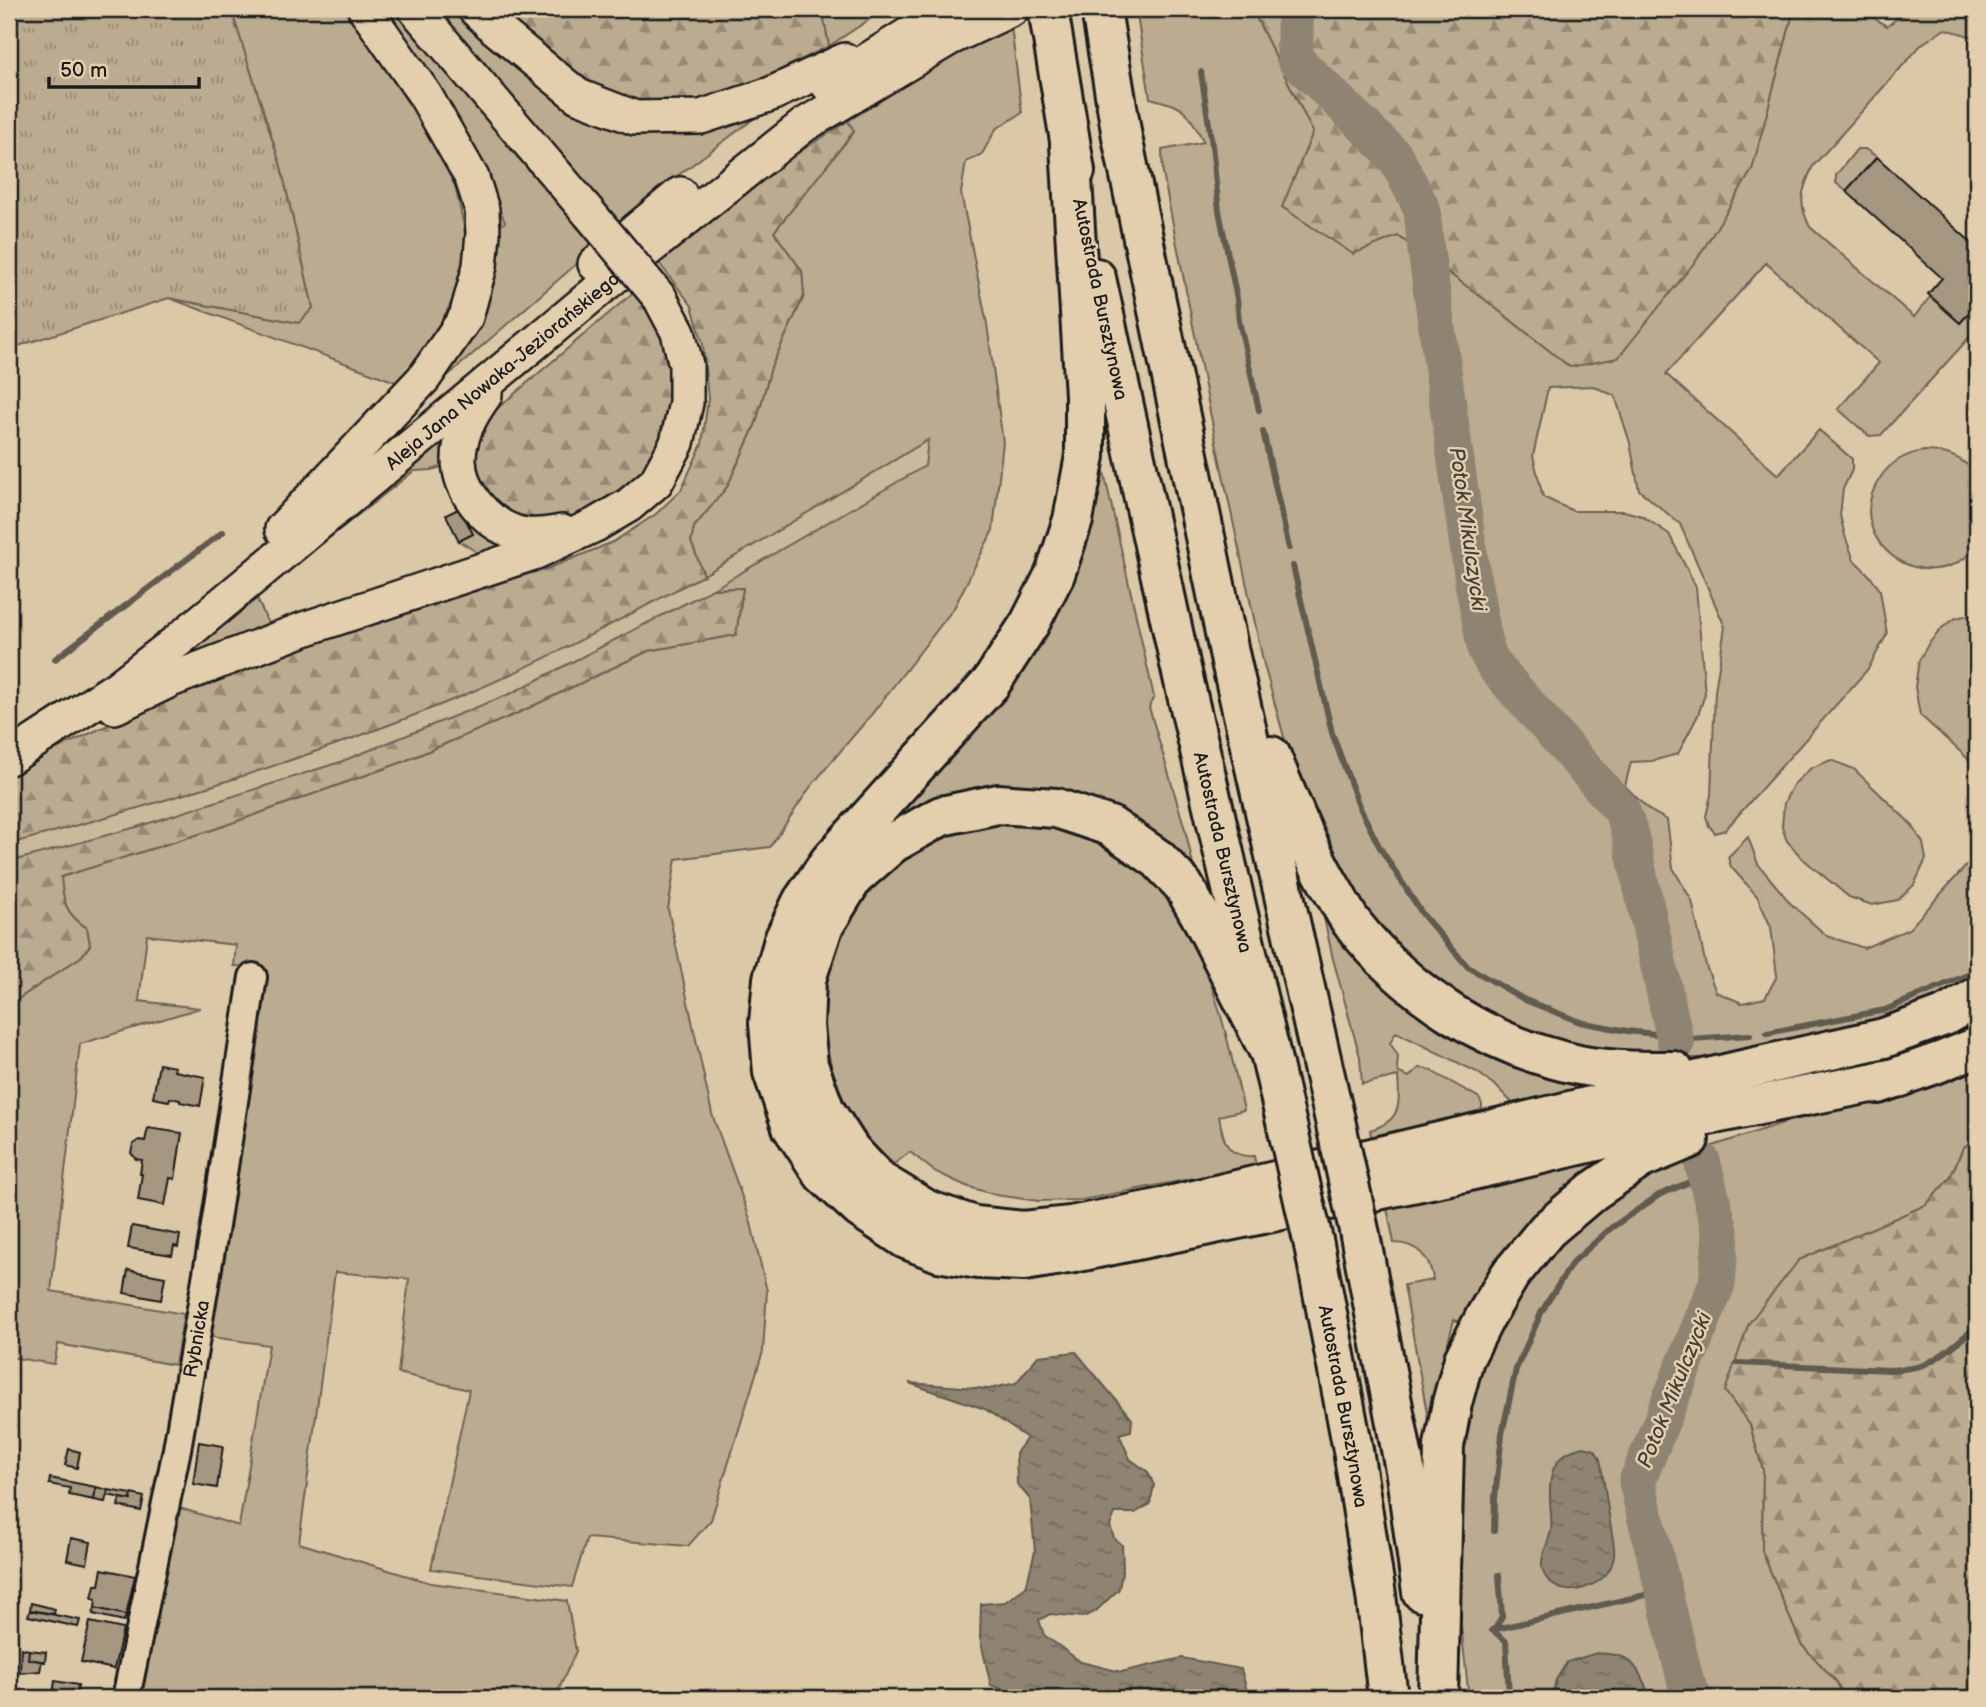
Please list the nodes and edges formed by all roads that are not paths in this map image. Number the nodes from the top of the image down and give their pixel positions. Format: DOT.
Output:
graph roads {
  1 [pos="365,9"];
  2 [pos="415,9"];
  3 [pos="475,9"];
  4 [pos="1012,9"];
  5 [pos="1048,9"];
  6 [pos="1101,9"];
  7 [pos="945,14"];
  8 [pos="1070,145"];
  9 [pos="502,372"];
  10 [pos="595,525"];
  11 [pos="282,529"];
  12 [pos="1230,657"];
  13 [pos="10,749"];
  14 [pos="253,977"];
  15 [pos="1977,998"];
  16 [pos="1977,1047"];
  17 [pos="1270,1053"];
  18 [pos="1738,1071"];
  19 [pos="1901,1077"];
  20 [pos="126,1698"];
  21 [pos="1388,1698"];
  22 [pos="1437,1698"];
  1 -- 11 [label="main road"];
  2 -- 10 [label="main road, bridge"];
  3 -- 7 [label="main road"];
  4 -- 9 [label="main road, Aleja Jana Nowaka-Jeziorańskiego"];
  5 -- 8 [label="highway, Autostrada Bursztynowa"];
  6 -- 12 [label="highway"];
  7 -- 11 [label="main road, Aleja Jana Nowaka-Jeziorańskiego"];
  8 -- 17 [label="highway, Autostrada Bursztynowa"];
  8 -- 19 [label="highway"];
  9 -- 10 [label="main road"];
  9 -- 13 [label="main road, Aleja Jana Nowaka-Jeziorańskiego"];
  10 -- 13 [label="main road"];
  11 -- 13 [label="main road, Aleja Jana Nowaka-Jeziorańskiego"];
  12 -- 18 [label="highway"];
  12 -- 22 [label="highway, bridge"];
  14 -- 20 [label="street, Rybnicka"];
  15 -- 18 [label="highway"];
  16 -- 19 [label="highway"];
  17 -- 18 [label="highway"];
  17 -- 21 [label="highway, Autostrada Bursztynowa, bridge"];
  19 -- 22 [label="highway"];
}
